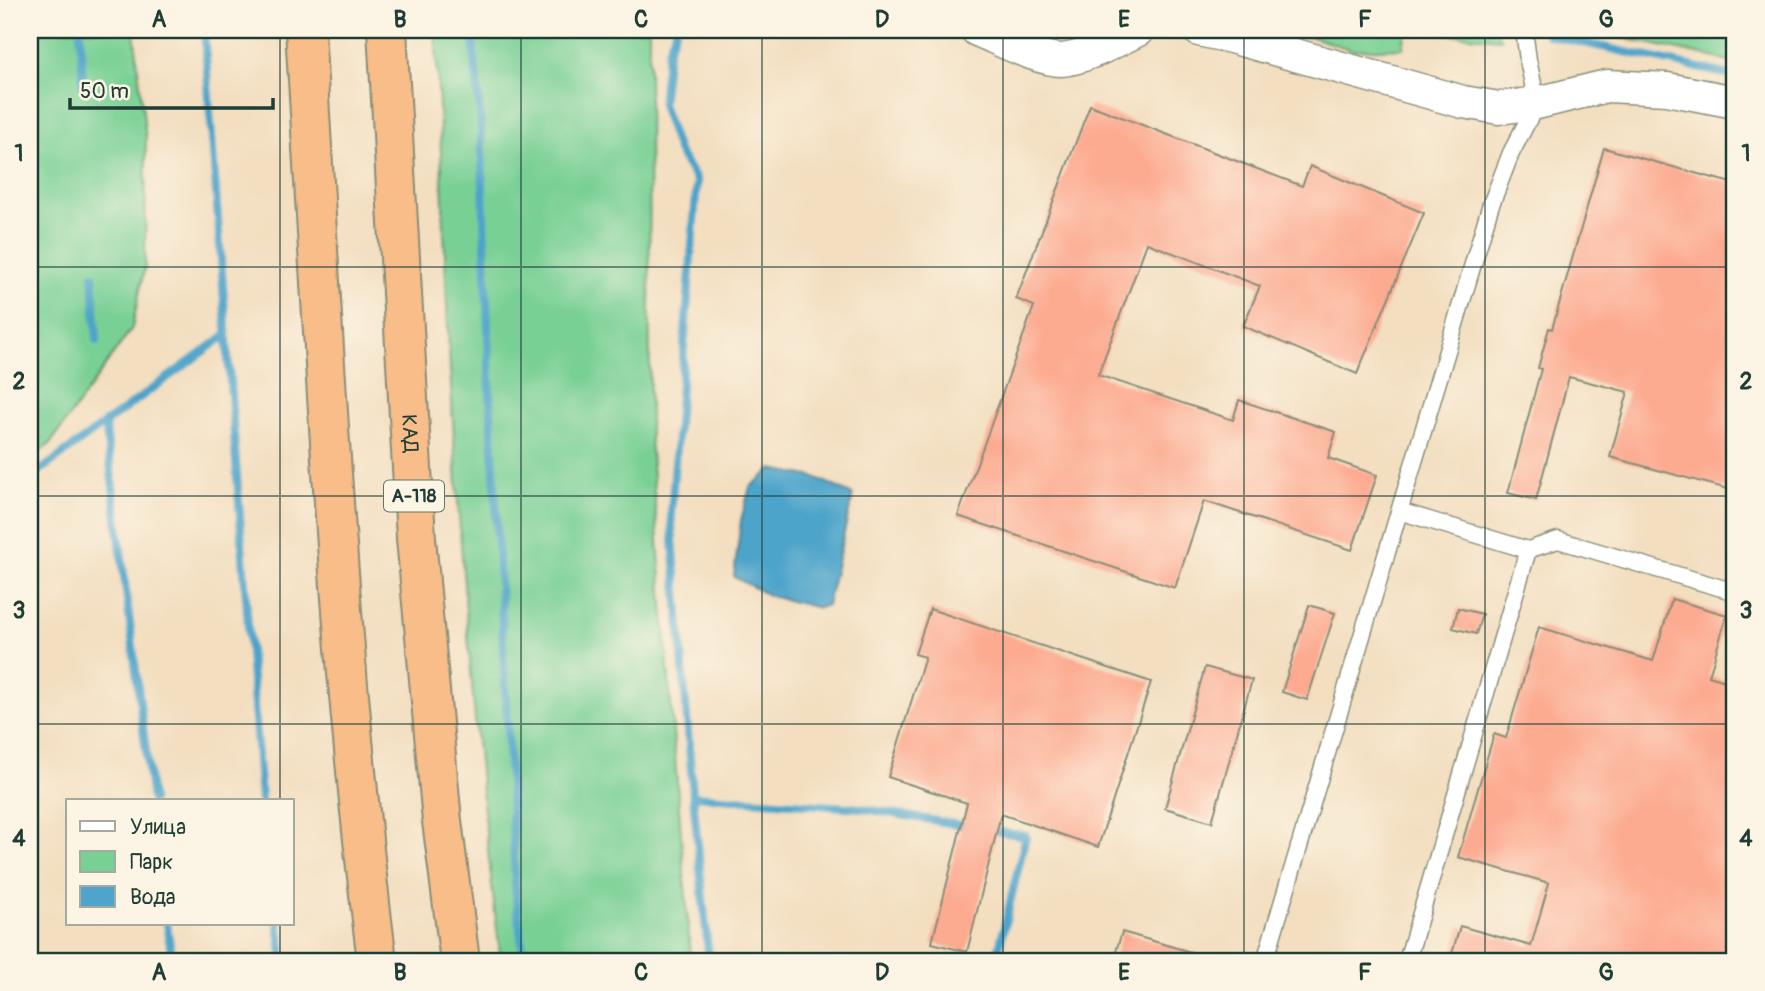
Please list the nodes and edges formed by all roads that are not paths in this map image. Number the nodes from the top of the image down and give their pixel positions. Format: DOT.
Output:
graph roads {
  1 [pos="305,30"];
  2 [pos="387,30"];
  3 [pos="977,30"];
  4 [pos="1138,30"];
  5 [pos="1199,30"];
  6 [pos="1524,30"];
  7 [pos="1735,102"];
  8 [pos="1537,103"];
  9 [pos="1399,511"];
  10 [pos="1528,550"];
  11 [pos="1735,592"];
  12 [pos="377,961"];
  13 [pos="460,961"];
  14 [pos="1265,961"];
  15 [pos="1407,961"];
  1 -- 12 [label="highway"];
  2 -- 13 [label="highway, КАД / А-118"];
  3 -- 4 [label="street"];
  5 -- 8 [label="street"];
  6 -- 8 [label="lane"];
  7 -- 8 [label="street"];
  8 -- 9 [label="lane"];
  9 -- 10 [label="lane"];
  9 -- 14 [label="lane"];
  10 -- 11 [label="lane"];
  10 -- 15 [label="lane"];
}
